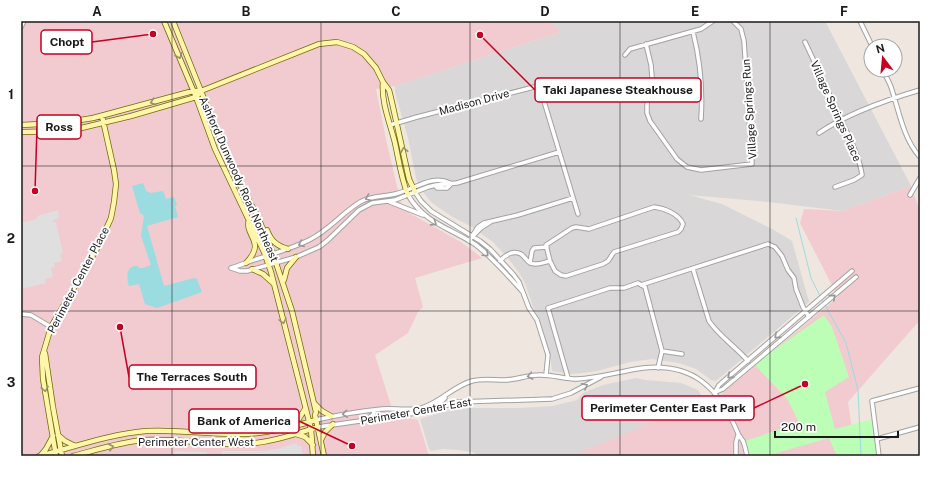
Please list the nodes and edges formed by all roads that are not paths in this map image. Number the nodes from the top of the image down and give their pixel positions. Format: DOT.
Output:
graph roads {
  1 [pos="24,21"];
  2 [pos="164,21"];
  3 [pos="173,21"];
  4 [pos="713,21"];
  5 [pos="733,21"];
  6 [pos="860,21"];
  7 [pos="21,27"];
  8 [pos="693,32"];
  9 [pos="868,38"];
  10 [pos="805,42"];
  11 [pos="646,44"];
  12 [pos="625,55"];
  13 [pos="887,78"];
  14 [pos="383,82"];
  15 [pos="920,90"];
  16 [pos="193,91"];
  17 [pos="201,91"];
  18 [pos="196,97"];
  19 [pos="894,98"];
  20 [pos="102,116"];
  21 [pos="700,119"];
  22 [pos="841,121"];
  23 [pos="103,123"];
  24 [pos="398,123"];
  25 [pos="21,124"];
  26 [pos="390,125"];
  27 [pos="21,132"];
  28 [pos="818,133"];
  29 [pos="559,152"];
  30 [pos="920,157"];
  31 [pos="920,178"];
  32 [pos="451,184"];
  33 [pos="835,188"];
  34 [pos="242,190"];
  35 [pos="414,190"];
  36 [pos="407,192"];
  37 [pos="910,195"];
  38 [pos="573,198"];
  39 [pos="387,201"];
  40 [pos="578,214"];
  41 [pos="425,216"];
  42 [pos="249,219"];
  43 [pos="473,236"];
  44 [pos="468,241"];
  45 [pos="547,247"];
  46 [pos="288,249"];
  47 [pos="273,254"];
  48 [pos="266,256"];
  49 [pos="296,257"];
  50 [pos="501,260"];
  51 [pos="550,261"];
  52 [pos="246,263"];
  53 [pos="276,263"];
  54 [pos="530,263"];
  55 [pos="496,264"];
  56 [pos="268,265"];
  57 [pos="252,269"];
  58 [pos="693,269"];
  59 [pos="852,272"];
  60 [pos="856,277"];
  61 [pos="273,283"];
  62 [pos="284,284"];
  63 [pos="641,285"];
  64 [pos="524,293"];
  65 [pos="805,312"];
  66 [pos="21,314"];
  67 [pos="809,317"];
  68 [pos="51,327"];
  69 [pos="662,351"];
  70 [pos="682,354"];
  71 [pos="748,361"];
  72 [pos="751,365"];
  73 [pos="658,368"];
  74 [pos="546,375"];
  75 [pos="605,375"];
  76 [pos="568,378"];
  77 [pos="920,388"];
  78 [pos="715,392"];
  79 [pos="445,397"];
  80 [pos="313,402"];
  81 [pos="305,409"];
  82 [pos="375,410"];
  83 [pos="414,414"];
  84 [pos="331,416"];
  85 [pos="316,420"];
  86 [pos="360,421"];
  87 [pos="309,422"];
  88 [pos="333,424"];
  89 [pos="295,425"];
  90 [pos="318,427"];
  91 [pos="920,427"];
  92 [pos="311,429"];
  93 [pos="216,434"];
  94 [pos="294,434"];
  95 [pos="55,435"];
  96 [pos="738,435"];
  97 [pos="877,439"];
  98 [pos="321,440"];
  99 [pos="216,443"];
  100 [pos="313,445"];
  101 [pos="75,447"];
  102 [pos="57,453"];
  103 [pos="40,456"];
  104 [pos="62,456"];
  105 [pos="73,456"];
  106 [pos="314,456"];
  107 [pos="324,456"];
  108 [pos="736,456"];
  109 [pos="747,456"];
  110 [pos="879,456"];
  1 -- 7 [label="street"];
  2 -- 16 [label="main road, Ashford Dunwoody Road Northeast, one-way"];
  3 -- 17 [label="main road, Ashford Dunwoody Road Northeast"];
  4 -- 8 [label="street"];
  5 -- 11 [label="street, Village Springs Run"];
  6 -- 9 [label="street"];
  8 -- 11 [label="street"];
  8 -- 21 [label="street"];
  10 -- 22 [label="street, Village Springs Place"];
  11 -- 12 [label="street"];
  13 -- 19 [label="street"];
  14 -- 17 [label="main road"];
  14 -- 24 [label="main road"];
  14 -- 26 [label="main road"];
  15 -- 19 [label="street"];
  16 -- 17 [label="main road"];
  16 -- 18 [label="main road, Ashford Dunwoody Road Northeast"];
  16 -- 20 [label="main road, one-way"];
  17 -- 18 [label="main road"];
  17 -- 34 [label="main road, Ashford Dunwoody Road Northeast"];
  18 -- 23 [label="main road"];
  18 -- 42 [label="main road, Ashford Dunwoody Road Northeast"];
  19 -- 22 [label="street"];
  19 -- 30 [label="street"];
  20 -- 23 [label="main road, Perimeter Center Place"];
  20 -- 25 [label="main road"];
  22 -- 28 [label="street"];
  22 -- 33 [label="street, Village Springs Place"];
  23 -- 27 [label="main road"];
  23 -- 68 [label="main road, Perimeter Center Place"];
  24 -- 26 [label="street, Madison Drive"];
  24 -- 29 [label="street, Madison Drive"];
  35 -- 24 [label="main road, one-way"];
  26 -- 36 [label="main road"];
  29 -- 32 [label="street"];
  29 -- 38 [label="street, Madison Drive"];
  31 -- 37 [label="street"];
  32 -- 35 [label="street"];
  32 -- 35 [label="street"];
  34 -- 46 [label="main road"];
  34 -- 47 [label="main road, Ashford Dunwoody Road Northeast"];
  35 -- 36 [label="street"];
  35 -- 43 [label="street"];
  36 -- 39 [label="street"];
  36 -- 41 [label="street"];
  36 -- 46 [label="street, one-way"];
  38 -- 40 [label="street, Madison Drive"];
  38 -- 43 [label="street"];
  39 -- 41 [label="street"];
  39 -- 49 [label="street"];
  41 -- 44 [label="street, one-way"];
  42 -- 48 [label="main road, Ashford Dunwoody Road Northeast"];
  42 -- 52 [label="main road"];
  43 -- 44 [label="street"];
  43 -- 50 [label="street"];
  44 -- 55 [label="street, one-way"];
  45 -- 51 [label="street"];
  45 -- 51 [label="street"];
  45 -- 54 [label="street"];
  46 -- 47 [label="street"];
  47 -- 48 [label="street"];
  47 -- 53 [label="main road, Ashford Dunwoody Road Northeast"];
  48 -- 52 [label="street"];
  48 -- 56 [label="main road, Ashford Dunwoody Road Northeast"];
  49 -- 53 [label="street"];
  49 -- 62 [label="main road"];
  50 -- 54 [label="street"];
  50 -- 55 [label="street"];
  50 -- 64 [label="street"];
  51 -- 54 [label="street"];
  52 -- 57 [label="street"];
  53 -- 56 [label="street"];
  53 -- 62 [label="main road, Ashford Dunwoody Road Northeast"];
  55 -- 64 [label="street"];
  56 -- 57 [label="street"];
  56 -- 61 [label="main road, Ashford Dunwoody Road Northeast"];
  57 -- 61 [label="main road"];
  58 -- 63 [label="street"];
  58 -- 65 [label="street"];
  58 -- 71 [label="street"];
  59 -- 65 [label="street"];
  67 -- 60 [label="street, one-way"];
  61 -- 81 [label="main road, Ashford Dunwoody Road Northeast, one-way"];
  62 -- 80 [label="main road, Ashford Dunwoody Road Northeast"];
  63 -- 69 [label="street"];
  63 -- 76 [label="street"];
  64 -- 74 [label="street"];
  65 -- 67 [label="street"];
  65 -- 71 [label="street, one-way"];
  66 -- 68 [label="street"];
  67 -- 72 [label="street"];
  68 -- 95 [label="main road, Perimeter Center Place"];
  69 -- 70 [label="street"];
  69 -- 73 [label="street"];
  71 -- 72 [label="street"];
  71 -- 78 [label="street, one-way"];
  72 -- 78 [label="street"];
  73 -- 75 [label="street, Perimeter Center East"];
  73 -- 78 [label="street, Perimeter Center East"];
  74 -- 76 [label="street, Perimeter Center East"];
  74 -- 79 [label="street, Perimeter Center East, one-way"];
  75 -- 76 [label="street, Perimeter Center East"];
  83 -- 75 [label="street, Perimeter Center East, one-way"];
  77 -- 97 [label="street"];
  78 -- 96 [label="street, Perimeter Center East"];
  79 -- 82 [label="street, Perimeter Center East"];
  79 -- 83 [label="street"];
  80 -- 84 [label="main road"];
  80 -- 85 [label="main road, Ashford Dunwoody Road Northeast"];
  81 -- 87 [label="main road, Ashford Dunwoody Road Northeast"];
  81 -- 89 [label="main road"];
  82 -- 84 [label="street, Perimeter Center East, one-way"];
  82 -- 86 [label="street"];
  83 -- 86 [label="street, Perimeter Center East"];
  84 -- 85 [label="street, Perimeter Center East"];
  85 -- 87 [label="main road, Perimeter Center West"];
  85 -- 90 [label="main road, Ashford Dunwoody Road Northeast"];
  86 -- 88 [label="street, Perimeter Center East"];
  87 -- 89 [label="main road, Perimeter Center West"];
  87 -- 92 [label="main road, Ashford Dunwoody Road Northeast"];
  88 -- 90 [label="street, Perimeter Center East"];
  88 -- 98 [label="main road"];
  89 -- 93 [label="main road, Perimeter Center West"];
  90 -- 92 [label="main road, Perimeter Center West"];
  90 -- 98 [label="main road, Ashford Dunwoody Road Northeast"];
  91 -- 97 [label="street"];
  92 -- 94 [label="main road, Perimeter Center West"];
  92 -- 100 [label="main road, Ashford Dunwoody Road Northeast"];
  93 -- 99 [label="main road"];
  93 -- 101 [label="main road, Perimeter Center West"];
  94 -- 99 [label="main road, Perimeter Center West"];
  94 -- 100 [label="main road"];
  95 -- 101 [label="main road"];
  95 -- 102 [label="main road, Perimeter Center Place"];
  95 -- 103 [label="main road"];
  96 -- 108 [label="street, Perimeter Center East"];
  96 -- 109 [label="street, Perimeter Center East"];
  97 -- 110 [label="street"];
  98 -- 107 [label="main road, Ashford Dunwoody Road Northeast"];
  105 -- 99 [label="main road, Perimeter Center West, one-way"];
  100 -- 106 [label="main road, Ashford Dunwoody Road Northeast"];
  101 -- 102 [label="main road, Perimeter Center West"];
  102 -- 103 [label="main road, Perimeter Center West"];
  102 -- 104 [label="main road, Perimeter Center Place"];
}
